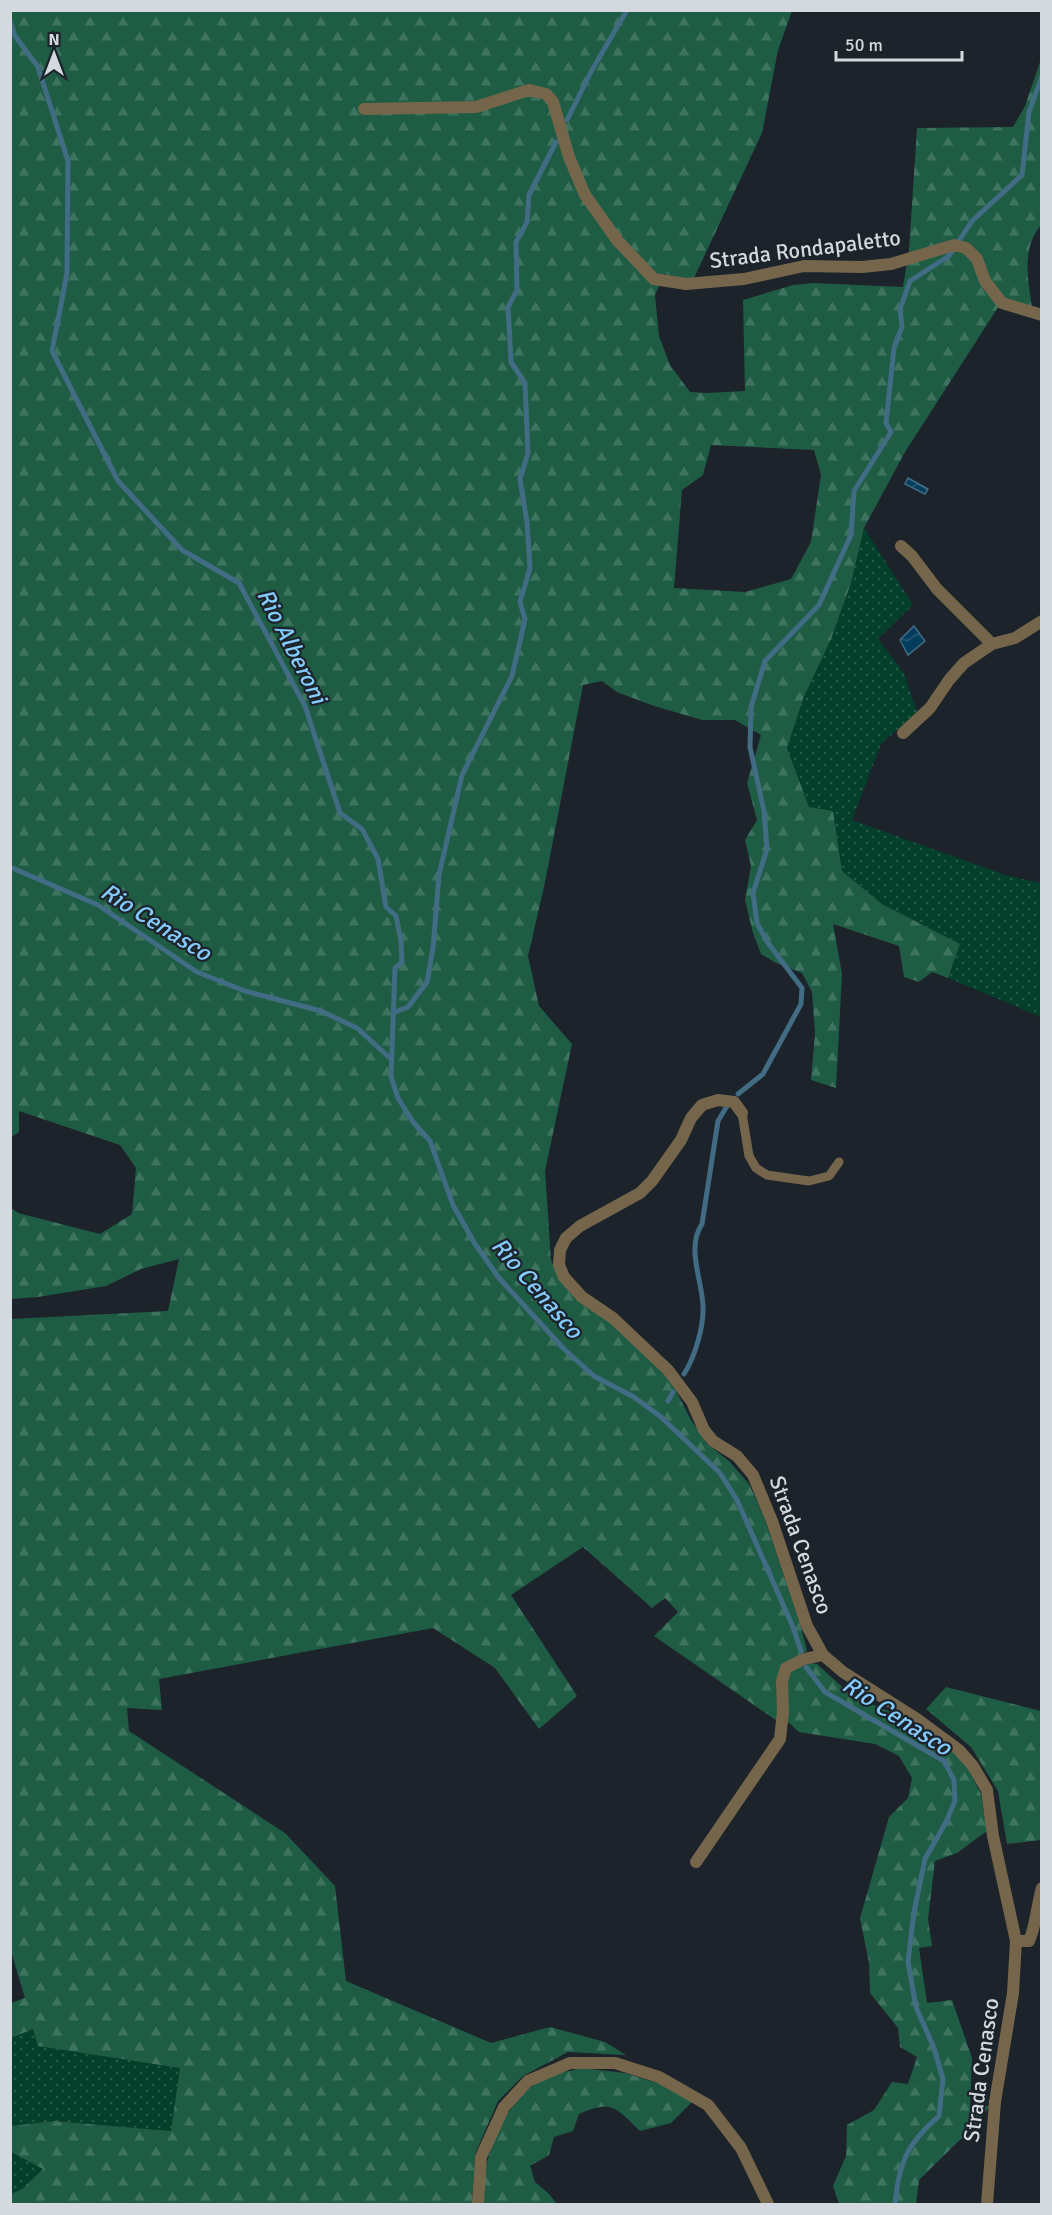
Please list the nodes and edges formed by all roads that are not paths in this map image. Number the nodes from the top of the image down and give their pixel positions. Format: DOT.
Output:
graph roads {
  1 [pos="364,109"];
  2 [pos="1041,315"];
  3 [pos="901,546"];
  4 [pos="1041,621"];
  5 [pos="992,644"];
  6 [pos="903,733"];
  7 [pos="742,1113"];
  8 [pos="839,1162"];
  9 [pos="823,1655"];
  10 [pos="696,1862"];
  11 [pos="1041,1888"];
  12 [pos="1016,1941"];
  13 [pos="477,2205"];
  14 [pos="768,2205"];
  15 [pos="987,2205"];
  1 -- 2 [label="street, Strada Rondapaletto"];
  3 -- 5 [label="street"];
  4 -- 5 [label="street"];
  5 -- 6 [label="street"];
  7 -- 8 [label="lane, Strada Cenasco"];
  7 -- 9 [label="street, Strada Cenasco"];
  9 -- 10 [label="street"];
  9 -- 12 [label="street, Strada Cenasco"];
  11 -- 12 [label="street"];
  12 -- 15 [label="street, Strada Cenasco"];
  13 -- 14 [label="street"];
}
